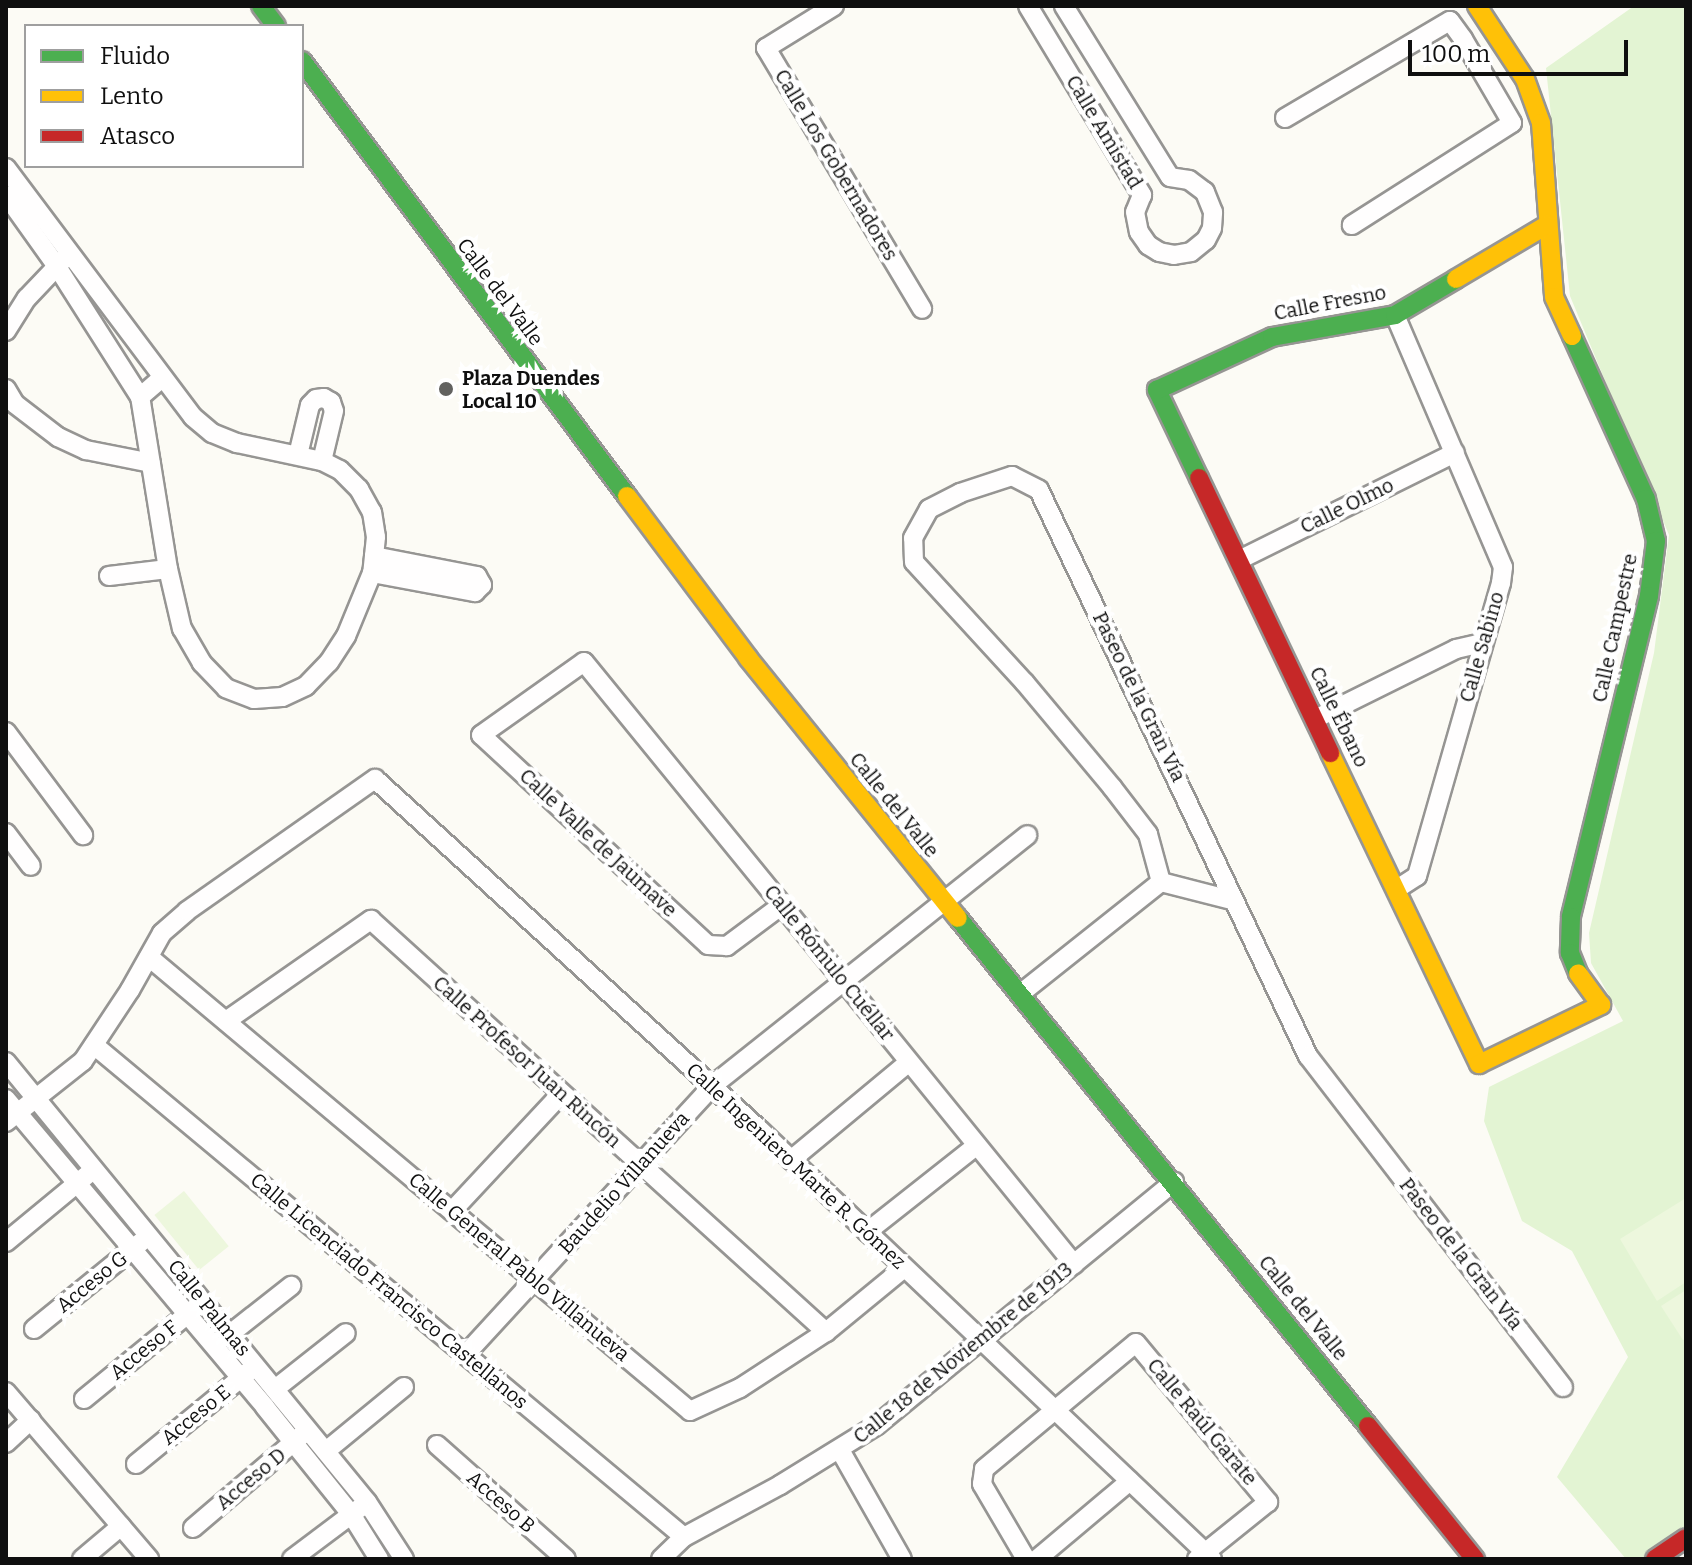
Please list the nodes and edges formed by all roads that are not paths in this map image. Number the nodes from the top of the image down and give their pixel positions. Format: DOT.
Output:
graph roads {
  1 [pos="261,6"];
  2 [pos="834,6"];
  3 [pos="1028,6"];
  4 [pos="1064,6"];
  5 [pos="1482,14"];
  6 [pos="274,24"];
  7 [pos="1463,39"];
  8 [pos="304,64"];
  9 [pos="1285,118"];
  10 [pos="6,168"];
  11 [pos="1170,177"];
  12 [pos="6,195"];
  13 [pos="1142,195"];
  14 [pos="1352,225"];
  15 [pos="1547,225"];
  16 [pos="63,260"];
  17 [pos="922,309"];
  18 [pos="1395,315"];
  19 [pos="6,331"];
  20 [pos="161,379"];
  21 [pos="6,389"];
  22 [pos="1157,390"];
  23 [pos="140,397"];
  24 [pos="1455,453"];
  25 [pos="298,455"];
  26 [pos="322,461"];
  27 [pos="151,463"];
  28 [pos="1239,560"];
  29 [pos="373,565"];
  30 [pos="168,569"];
  31 [pos="423,574"];
  32 [pos="109,576"];
  33 [pos="1483,643"];
  34 [pos="1315,719"];
  35 [pos="6,732"];
  36 [pos="481,735"];
  37 [pos="6,833"];
  38 [pos="83,835"];
  39 [pos="1027,835"];
  40 [pos="31,866"];
  41 [pos="1161,882"];
  42 [pos="1397,889"];
  43 [pos="1231,900"];
  44 [pos="943,902"];
  45 [pos="782,905"];
  46 [pos="149,957"];
  47 [pos="845,982"];
  48 [pos="1020,994"];
  49 [pos="226,1021"];
  50 [pos="94,1045"];
  51 [pos="6,1062"];
  52 [pos="909,1062"];
  53 [pos="1479,1064"];
  54 [pos="712,1086"];
  55 [pos="562,1093"];
  56 [pos="36,1100"];
  57 [pos="10,1111"];
  58 [pos="977,1145"];
  59 [pos="791,1160"];
  60 [pos="640,1165"];
  61 [pos="95,1169"];
  62 [pos="78,1182"];
  63 [pos="1174,1182"];
  64 [pos="452,1211"];
  65 [pos="867,1232"];
  66 [pos="150,1235"];
  67 [pos="6,1242"];
  68 [pos="132,1249"];
  69 [pos="1074,1264"];
  70 [pos="904,1268"];
  71 [pos="535,1280"];
  72 [pos="291,1286"];
  73 [pos="204,1301"];
  74 [pos="188,1314"];
  75 [pos="34,1329"];
  76 [pos="826,1332"];
  77 [pos="346,1333"];
  78 [pos="230,1334"];
  79 [pos="981,1341"];
  80 [pos="465,1355"];
  81 [pos="256,1366"];
  82 [pos="241,1378"];
  83 [pos="404,1387"];
  84 [pos="1563,1387"];
  85 [pos="275,1389"];
  86 [pos="6,1392"];
  87 [pos="84,1399"];
  88 [pos="1055,1408"];
  89 [pos="31,1420"];
  90 [pos="309,1430"];
  91 [pos="6,1443"];
  92 [pos="294,1443"];
  93 [pos="437,1445"];
  94 [pos="840,1450"];
  95 [pos="326,1451"];
  96 [pos="136,1464"];
  97 [pos="1130,1481"];
  98 [pos="367,1502"];
  99 [pos="351,1514"];
  100 [pos="121,1526"];
  101 [pos="193,1528"];
  102 [pos="684,1537"];
  103 [pos="1686,1538"];
  104 [pos="1205,1557"];
  105 [pos="82,1559"];
  106 [pos="149,1559"];
  107 [pos="292,1559"];
  108 [pos="379,1559"];
  109 [pos="404,1559"];
  110 [pos="566,1559"];
  111 [pos="661,1559"];
  112 [pos="902,1559"];
  113 [pos="1026,1559"];
  114 [pos="1037,1559"];
  115 [pos="1475,1559"];
  116 [pos="1655,1559"];
  1 -- 6 [label="street"];
  2 -- 17 [label="street, Calle Los Gobernadores"];
  3 -- 13 [label="street, Calle Amistad"];
  4 -- 11 [label="street, Calle Amistad"];
  5 -- 7 [label="street"];
  5 -- 15 [label="street, Calle Campestre"];
  7 -- 9 [label="street"];
  7 -- 14 [label="street"];
  8 -- 44 [label="street, Calle del Valle"];
  10 -- 16 [label="street"];
  11 -- 13 [label="street"];
  11 -- 13 [label="street, Calle Amistad"];
  12 -- 16 [label="street"];
  15 -- 18 [label="street, Calle Fresno"];
  15 -- 53 [label="street, Calle Campestre"];
  16 -- 19 [label="street"];
  16 -- 20 [label="street"];
  16 -- 23 [label="street"];
  18 -- 22 [label="street, Calle Fresno"];
  18 -- 24 [label="street, Calle Sabino"];
  20 -- 23 [label="street"];
  20 -- 25 [label="street"];
  21 -- 27 [label="street"];
  22 -- 28 [label="street, Calle Ébano"];
  23 -- 27 [label="street"];
  24 -- 28 [label="street, Calle Olmo"];
  24 -- 33 [label="street, Calle Sabino"];
  25 -- 26 [label="street"];
  25 -- 26 [label="street"];
  26 -- 29 [label="street"];
  27 -- 30 [label="street"];
  28 -- 34 [label="street, Calle Ébano"];
  29 -- 30 [label="street"];
  29 -- 31 [label="street"];
  30 -- 32 [label="street"];
  33 -- 34 [label="street"];
  33 -- 42 [label="street, Calle Sabino"];
  34 -- 42 [label="street, Calle Ébano"];
  35 -- 38 [label="street"];
  36 -- 45 [label="street, Calle Valle de Jaumave"];
  36 -- 45 [label="street, Calle Rómulo Cuéllar"];
  37 -- 40 [label="street"];
  39 -- 44 [label="street, Baudelio Villanueva"];
  41 -- 43 [label="street"];
  41 -- 43 [label="street, Paseo de la Gran Vía"];
  41 -- 48 [label="street"];
  42 -- 53 [label="street, Calle Ébano"];
  43 -- 84 [label="street, Paseo de la Gran Vía"];
  44 -- 47 [label="street, Baudelio Villanueva"];
  44 -- 48 [label="street, Calle del Valle"];
  45 -- 47 [label="street, Calle Rómulo Cuéllar"];
  46 -- 49 [label="street, Calle General Pablo Villanueva"];
  46 -- 50 [label="street"];
  46 -- 54 [label="street, Calle Ingeniero Marte R. Gómez"];
  47 -- 52 [label="street, Calle Rómulo Cuéllar"];
  47 -- 54 [label="street, Baudelio Villanueva"];
  48 -- 63 [label="street, Calle del Valle"];
  49 -- 55 [label="street, Calle Profesor Juan Rincón"];
  49 -- 64 [label="street, Calle General Pablo Villanueva"];
  50 -- 56 [label="street"];
  50 -- 80 [label="street, Calle Licenciado Francisco Castellanos"];
  51 -- 56 [label="street, Calle Palmas"];
  52 -- 58 [label="street, Calle Rómulo Cuéllar"];
  52 -- 59 [label="street"];
  54 -- 59 [label="street, Calle Ingeniero Marte R. Gómez"];
  54 -- 60 [label="street, Baudelio Villanueva"];
  55 -- 60 [label="street, Calle Profesor Juan Rincón"];
  55 -- 64 [label="street"];
  56 -- 57 [label="street"];
  56 -- 61 [label="street, Calle Palmas"];
  57 -- 62 [label="street, Calle Palmas"];
  58 -- 65 [label="street"];
  58 -- 69 [label="street, Calle Rómulo Cuéllar"];
  59 -- 65 [label="street, Calle Ingeniero Marte R. Gómez"];
  60 -- 71 [label="street, Baudelio Villanueva"];
  60 -- 76 [label="street, Calle Profesor Juan Rincón"];
  61 -- 62 [label="street"];
  61 -- 66 [label="street, Calle Palmas"];
  62 -- 67 [label="street"];
  62 -- 68 [label="street, Calle Palmas"];
  63 -- 69 [label="street, Calle 18 de Noviembre de 1913"];
  63 -- 115 [label="street, Calle del Valle"];
  64 -- 71 [label="street, Calle General Pablo Villanueva"];
  65 -- 70 [label="street, Calle Ingeniero Marte R. Gómez"];
  66 -- 68 [label="street, Acceso G"];
  66 -- 73 [label="street, Calle Palmas"];
  68 -- 74 [label="street, Calle Palmas"];
  68 -- 75 [label="street, Acceso G"];
  69 -- 79 [label="street, Calle 18 de Noviembre de 1913"];
  70 -- 76 [label="street, Calle General Pablo Villanueva"];
  70 -- 79 [label="street, Calle Ingeniero Marte R. Gómez"];
  71 -- 76 [label="street, Calle General Pablo Villanueva"];
  71 -- 80 [label="street, Baudelio Villanueva"];
  72 -- 78 [label="street"];
  73 -- 74 [label="street, Acceso F"];
  73 -- 78 [label="street, Calle Palmas"];
  74 -- 82 [label="street, Calle Palmas"];
  74 -- 87 [label="street, Acceso F"];
  77 -- 85 [label="street"];
  78 -- 81 [label="street, Calle Palmas"];
  79 -- 88 [label="street, Calle Ingeniero Marte R. Gómez"];
  79 -- 94 [label="street, Calle 18 de Noviembre de 1913"];
  80 -- 102 [label="street, Calle Licenciado Francisco Castellanos"];
  81 -- 82 [label="street, Acceso E"];
  81 -- 85 [label="street, Calle Palmas"];
  82 -- 92 [label="street, Calle Palmas"];
  82 -- 96 [label="street, Acceso E"];
  83 -- 95 [label="street"];
  85 -- 90 [label="street, Calle Palmas"];
  86 -- 89 [label="street"];
  88 -- 97 [label="street, Calle Ingeniero Marte R. Gómez"];
  88 -- 104 [label="street, Calle Raúl Garate"];
  88 -- 113 [label="street"];
  89 -- 91 [label="street"];
  89 -- 100 [label="street"];
  90 -- 92 [label="street, Acceso D"];
  90 -- 95 [label="street, Calle Palmas"];
  92 -- 99 [label="street, Calle Palmas"];
  92 -- 101 [label="street, Acceso D"];
  93 -- 110 [label="street, Acceso B"];
  94 -- 102 [label="street, Calle 18 de Noviembre de 1913"];
  94 -- 112 [label="street"];
  95 -- 98 [label="street, Calle Palmas"];
  97 -- 104 [label="street, Calle Ingeniero Marte R. Gómez"];
  97 -- 114 [label="street"];
  98 -- 99 [label="street"];
  98 -- 109 [label="street, Calle Palmas"];
  99 -- 107 [label="street"];
  99 -- 108 [label="street, Calle Palmas"];
  100 -- 105 [label="street"];
  100 -- 106 [label="street"];
  102 -- 111 [label="street, Calle 18 de Noviembre de 1913"];
  103 -- 116 [label="street"];
}
